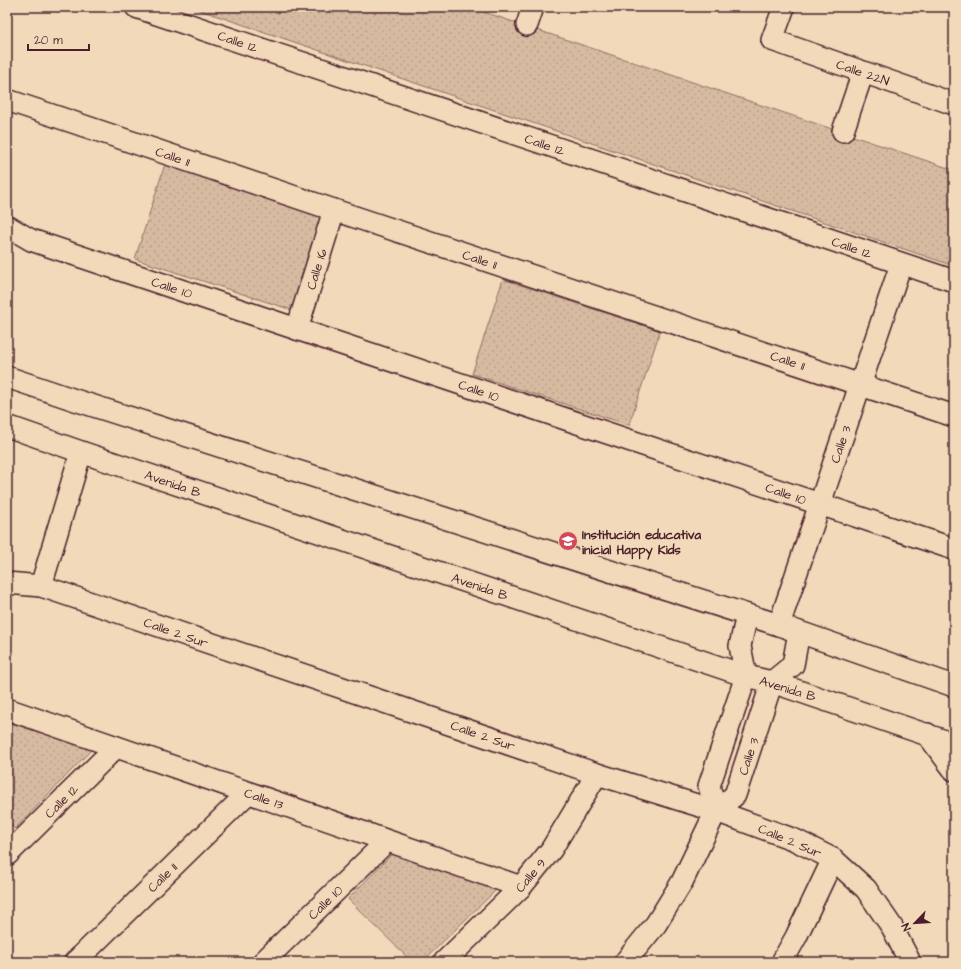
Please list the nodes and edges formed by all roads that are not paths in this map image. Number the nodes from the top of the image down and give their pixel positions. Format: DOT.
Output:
graph roads {
  1 [pos="136,7"];
  2 [pos="784,7"];
  3 [pos="863,72"];
  4 [pos="7,100"];
  5 [pos="954,104"];
  6 [pos="843,131"];
  7 [pos="334,210"];
  8 [pos="7,226"];
  9 [pos="901,264"];
  10 [pos="954,281"];
  11 [pos="297,329"];
  12 [pos="7,377"];
  13 [pos="860,384"];
  14 [pos="954,416"];
  15 [pos="7,426"];
  16 [pos="82,452"];
  17 [pos="820,504"];
  18 [pos="954,549"];
  19 [pos="7,583"];
  20 [pos="41,586"];
  21 [pos="747,615"];
  22 [pos="779,625"];
  23 [pos="799,632"];
  24 [pos="746,676"];
  25 [pos="772,682"];
  26 [pos="954,686"];
  27 [pos="7,709"];
  28 [pos="927,734"];
  29 [pos="954,744"];
  30 [pos="116,747"];
  31 [pos="954,770"];
  32 [pos="597,774"];
  33 [pos="248,793"];
  34 [pos="716,811"];
  35 [pos="387,841"];
  36 [pos="7,855"];
  37 [pos="833,859"];
  38 [pos="521,887"];
  39 [pos="75,962"];
  40 [pos="263,962"];
  41 [pos="444,962"];
  42 [pos="625,962"];
  43 [pos="782,962"];
  44 [pos="910,962"];
  1 -- 9 [label="street, Calle 12"];
  2 -- 3 [label="street, Calle 22N"];
  3 -- 5 [label="street, Calle 22N"];
  3 -- 6 [label="street"];
  4 -- 7 [label="street, Calle 11"];
  7 -- 11 [label="street, Calle 16"];
  7 -- 13 [label="street, Calle 11"];
  8 -- 11 [label="street, Calle 10"];
  9 -- 10 [label="street, Calle 12"];
  9 -- 13 [label="street, Calle 3"];
  11 -- 17 [label="street, Calle 10"];
  12 -- 21 [label="street"];
  13 -- 14 [label="street, Calle 11"];
  13 -- 17 [label="street, Calle 3"];
  15 -- 16 [label="street, Avenida B"];
  16 -- 20 [label="street"];
  16 -- 24 [label="street, Avenida B"];
  17 -- 18 [label="street, Calle 10"];
  17 -- 22 [label="street, Calle 3"];
  19 -- 20 [label="street, Calle 2 Sur"];
  20 -- 32 [label="street, Calle 2 Sur"];
  21 -- 22 [label="street"];
  21 -- 24 [label="street, Calle 3"];
  22 -- 23 [label="street"];
  23 -- 25 [label="street"];
  23 -- 26 [label="street"];
  24 -- 25 [label="street, Avenida B"];
  24 -- 34 [label="street, Calle 3"];
  25 -- 28 [label="street, Avenida B"];
  25 -- 34 [label="street, Calle 3"];
  27 -- 30 [label="street, Calle 13"];
  28 -- 29 [label="street, Avenida B"];
  28 -- 31 [label="street"];
  30 -- 33 [label="street, Calle 13"];
  30 -- 36 [label="street, Calle 12"];
  32 -- 34 [label="street, Calle 2 Sur"];
  32 -- 38 [label="street, Calle 9"];
  33 -- 35 [label="street, Calle 13"];
  33 -- 39 [label="street, Calle 11"];
  34 -- 37 [label="street, Calle 2 Sur"];
  34 -- 42 [label="street, Calle 3"];
  35 -- 38 [label="street, Calle 13"];
  35 -- 40 [label="street, Calle 10"];
  37 -- 43 [label="street"];
  37 -- 44 [label="street, Calle 2 Sur"];
  38 -- 41 [label="street, Calle 9"];
}
